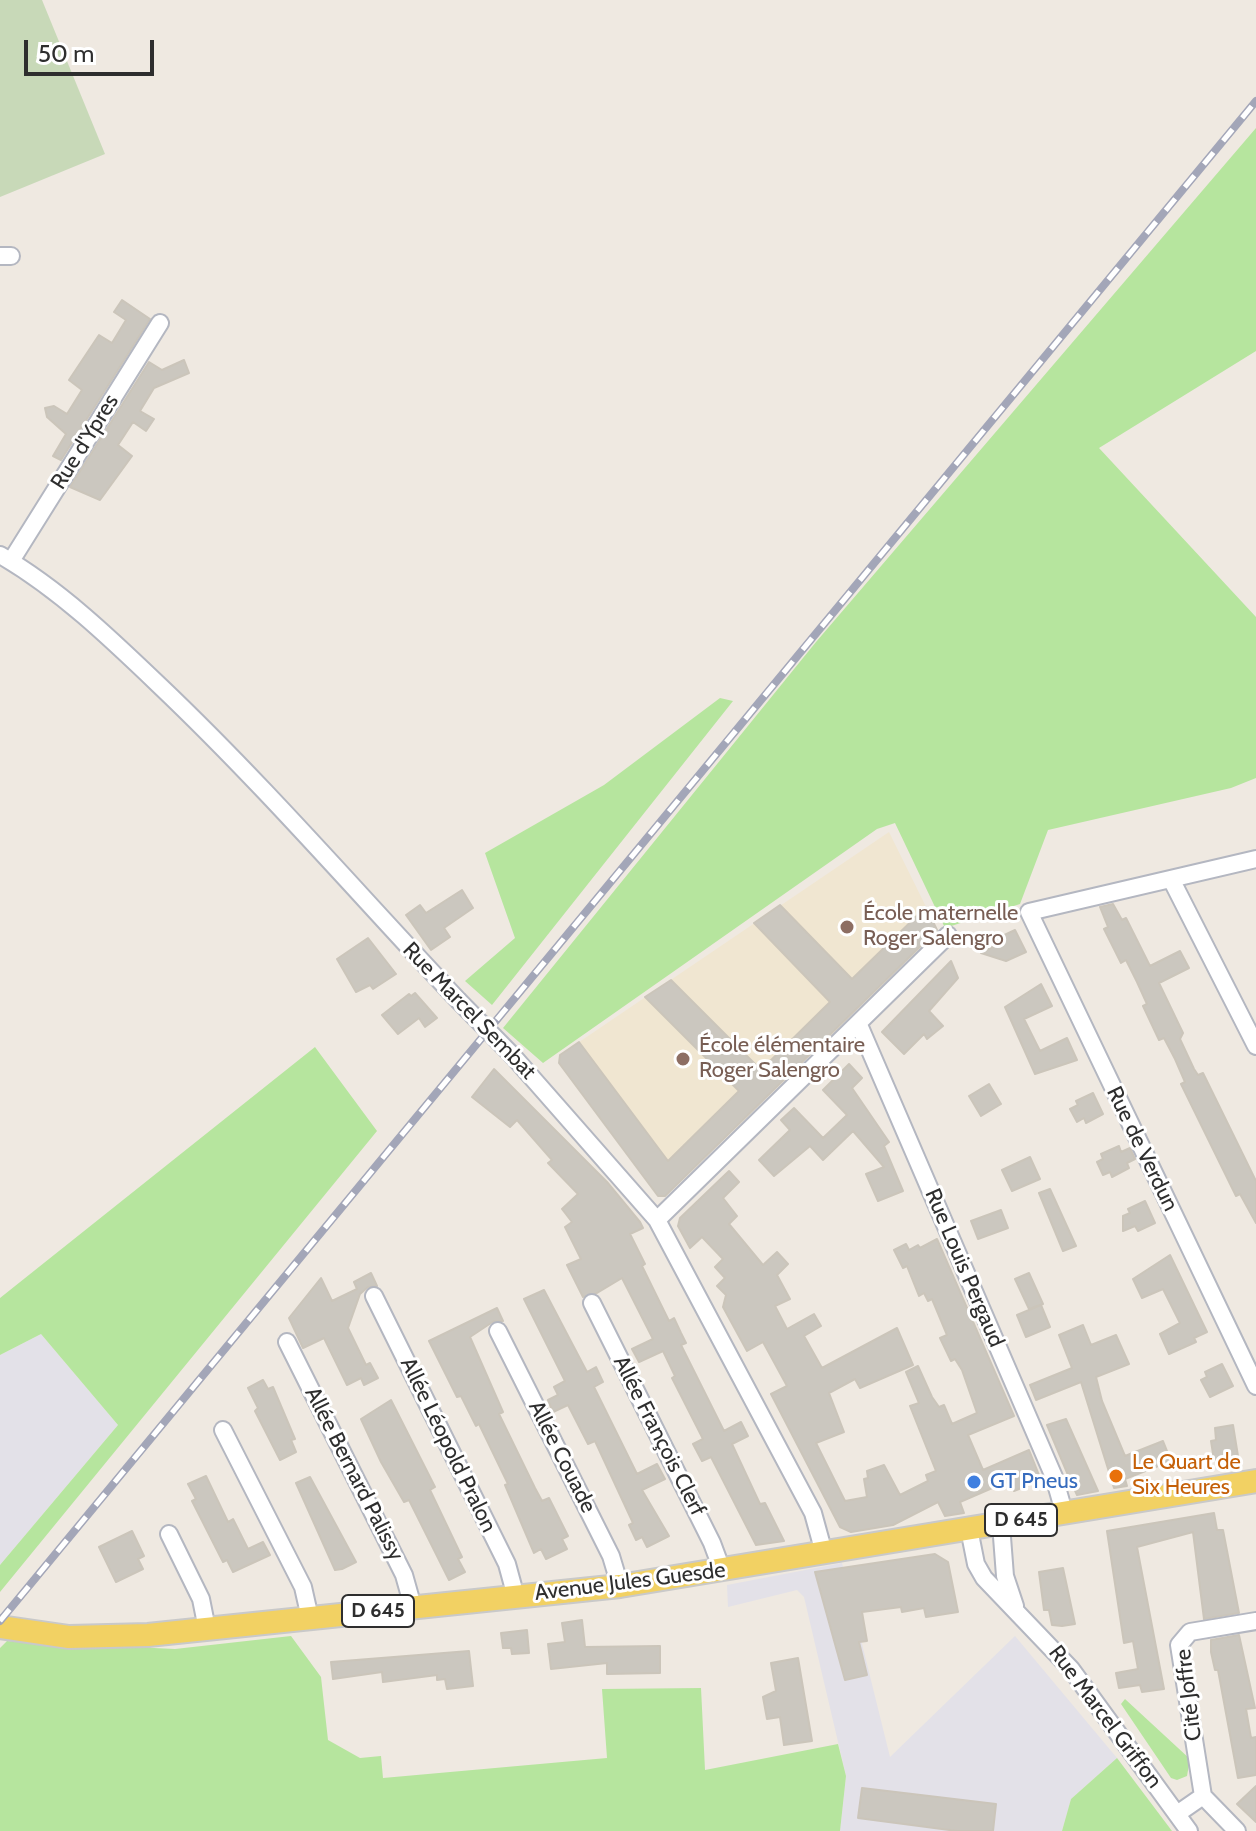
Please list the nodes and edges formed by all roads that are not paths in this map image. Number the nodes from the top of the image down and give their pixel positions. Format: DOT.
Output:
graph roads {
  1 [pos="160,323"];
  2 [pos="5,558"];
  3 [pos="1256,859"];
  4 [pos="1171,879"];
  5 [pos="948,935"];
  6 [pos="859,1025"];
  7 [pos="1256,1046"];
  8 [pos="657,1220"];
  9 [pos="374,1296"];
  10 [pos="592,1303"];
  11 [pos="498,1331"];
  12 [pos="287,1342"];
  13 [pos="1256,1386"];
  14 [pos="223,1430"];
  15 [pos="1256,1481"];
  16 [pos="1064,1512"];
  17 [pos="1001,1524"];
  18 [pos="969,1529"];
  19 [pos="169,1534"];
  20 [pos="824,1553"];
  21 [pos="722,1570"];
  22 [pos="620,1586"];
  23 [pos="516,1597"];
  24 [pos="413,1607"];
  25 [pos="1015,1608"];
  26 [pos="310,1618"];
  27 [pos="1256,1621"];
  28 [pos="0,1627"];
  29 [pos="207,1629"];
  30 [pos="1203,1796"];
  31 [pos="1177,1814"];
  32 [pos="1189,1831"];
  33 [pos="1237,1831"];
  1 -- 2 [label="street, Rue d'Ypres"];
  2 -- 8 [label="street, Rue Marcel Sembat, bridge"];
  3 -- 4 [label="street"];
  4 -- 7 [label="street"];
  4 -- 13 [label="street, Rue de Verdun"];
  5 -- 6 [label="street"];
  6 -- 8 [label="street"];
  6 -- 16 [label="street, Rue Louis Pergaud"];
  8 -- 20 [label="street, Rue Marcel Sembat"];
  9 -- 23 [label="street, Allée Léopold Pralon"];
  10 -- 21 [label="street, Allée François Clerf"];
  11 -- 22 [label="street, Allée Couade"];
  12 -- 24 [label="street, Allée Bernard Palissy"];
  14 -- 26 [label="street"];
  15 -- 16 [label="main road, Avenue Jules Guesde / D 645"];
  16 -- 17 [label="main road, Avenue Jules Guesde / D 645"];
  17 -- 18 [label="main road, Avenue Jules Guesde / D 645"];
  17 -- 25 [label="street, Rue Marcel Griffon"];
  18 -- 20 [label="main road, Avenue Jules Guesde / D 645"];
  18 -- 25 [label="street, Rue Marcel Griffon"];
  19 -- 29 [label="street"];
  20 -- 21 [label="main road, Avenue Jules Guesde / D 645"];
  21 -- 22 [label="main road, Avenue Jules Guesde / D 645"];
  22 -- 23 [label="main road, Avenue Jules Guesde / D 645"];
  23 -- 24 [label="main road, Avenue Jules Guesde / D 645"];
  24 -- 26 [label="main road, Avenue Jules Guesde / D 645"];
  25 -- 31 [label="street, Rue Marcel Griffon"];
  26 -- 29 [label="main road, Avenue Jules Guesde / D 645"];
  27 -- 30 [label="street, Cité Joffre"];
  28 -- 29 [label="main road, Avenue Jules Guesde / D 645"];
  30 -- 31 [label="street"];
  30 -- 33 [label="street"];
  31 -- 32 [label="street, Rue Marcel Griffon"];
}
